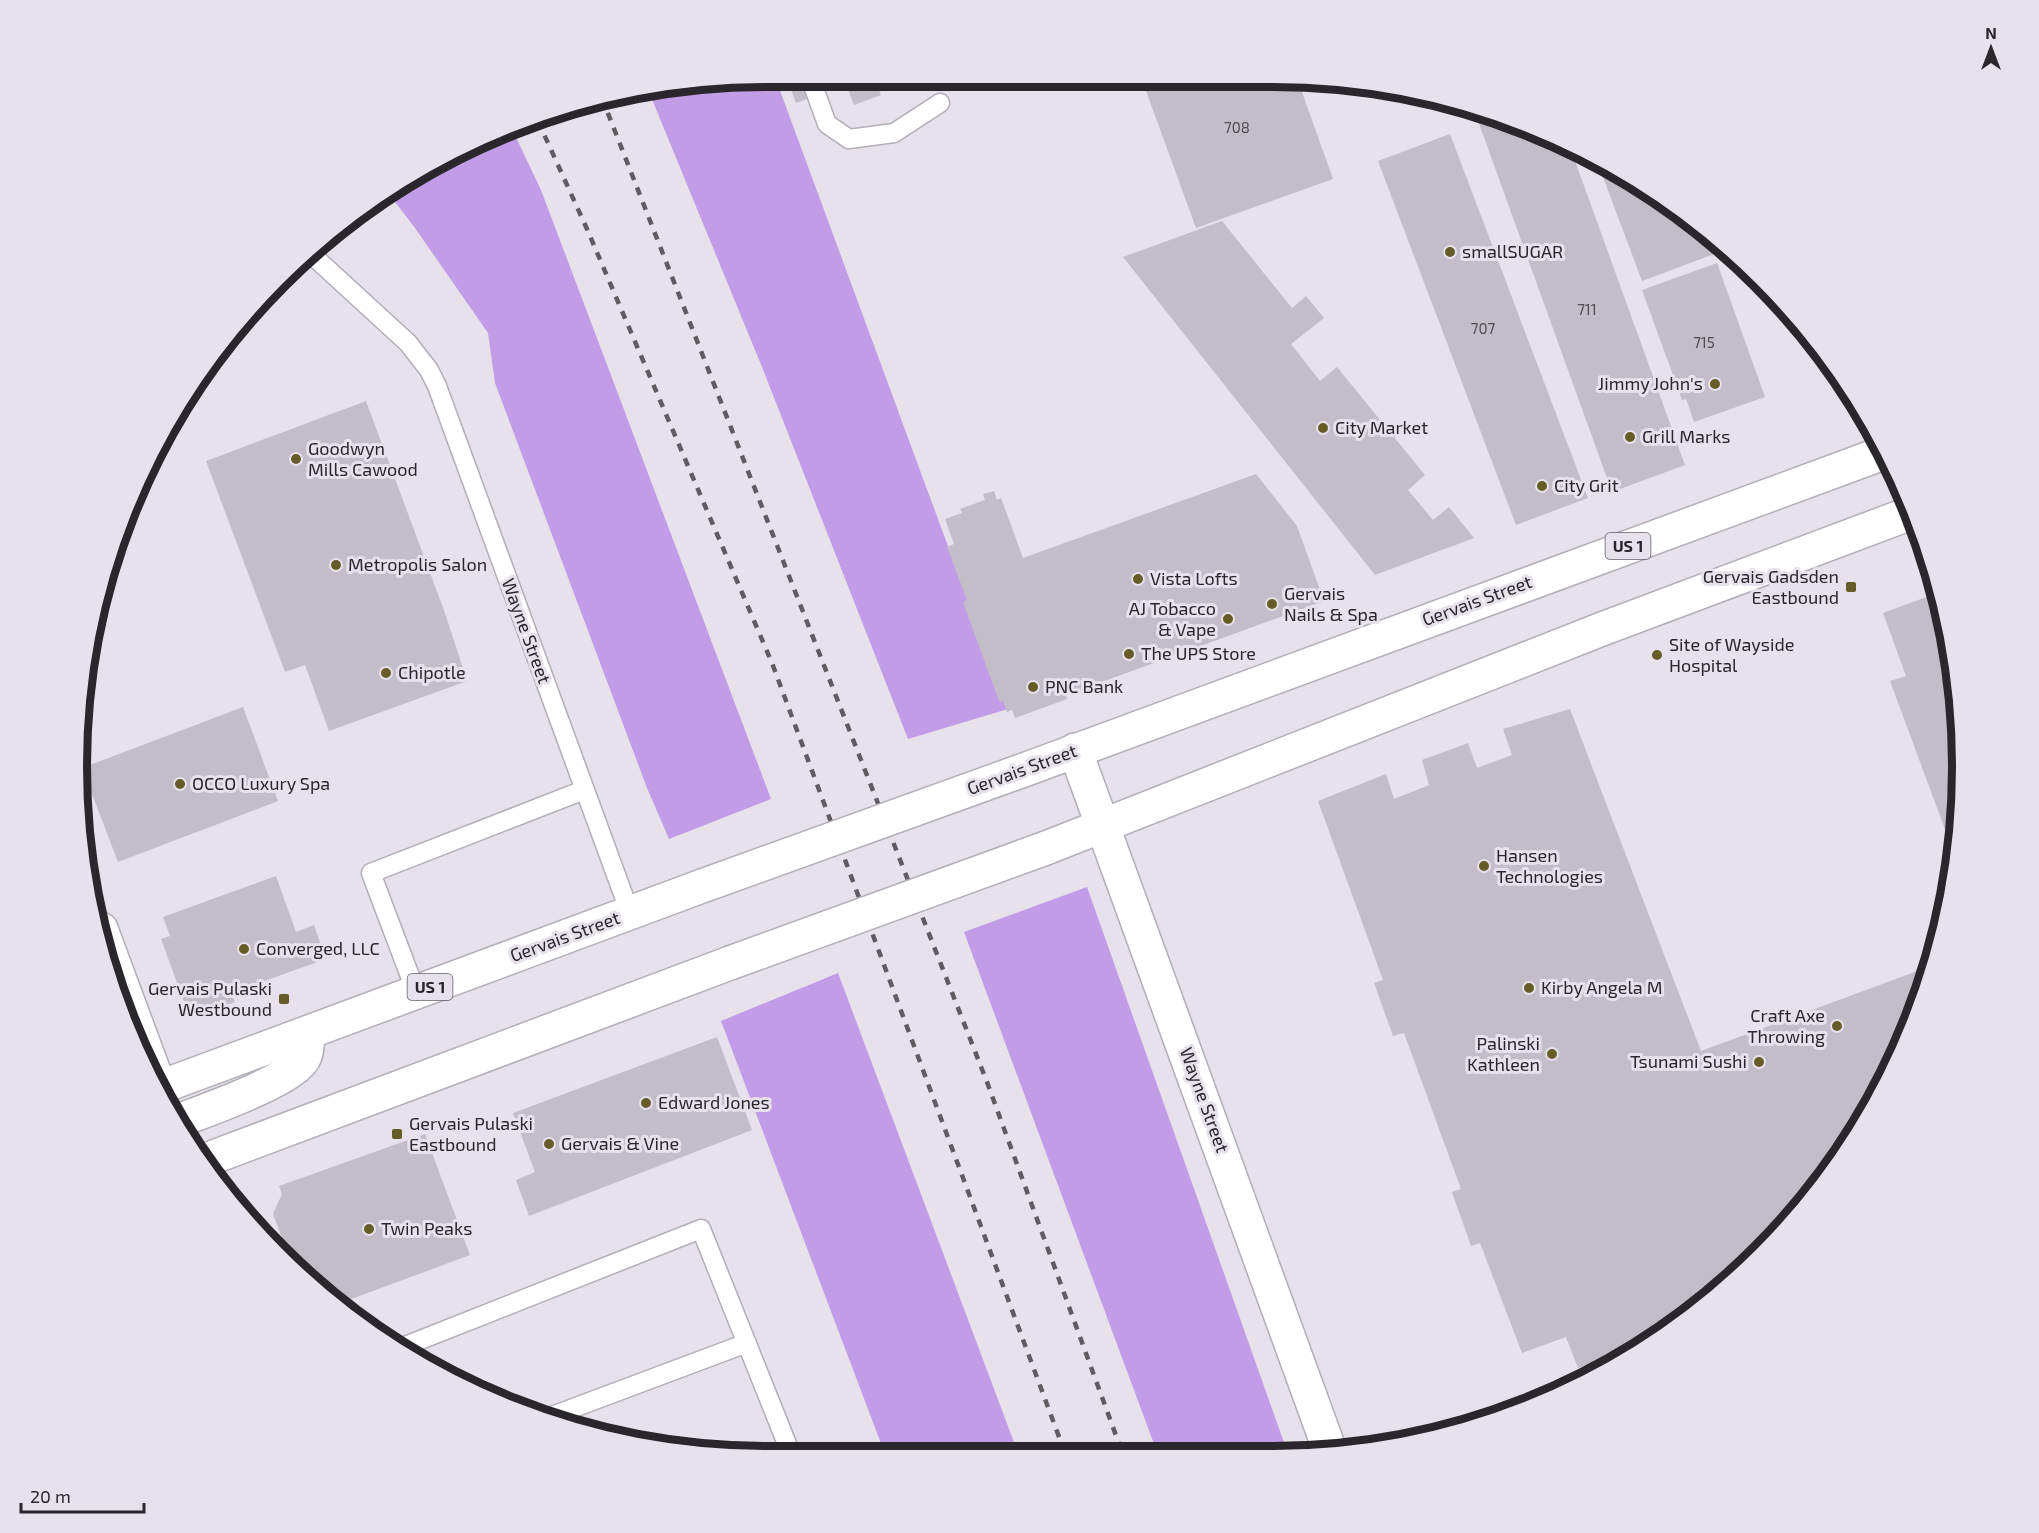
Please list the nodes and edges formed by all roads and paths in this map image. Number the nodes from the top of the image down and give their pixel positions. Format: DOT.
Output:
graph roads {
  1 [pos="814,87"];
  2 [pos="940,103"];
  3 [pos="316,258"];
  4 [pos="1876,456"];
  5 [pos="1904,516"];
  6 [pos="1075,750"];
  7 [pos="584,790"];
  8 [pos="1102,826"];
  9 [pos="630,913"];
  10 [pos="416,992"];
  11 [pos="308,1033"];
  12 [pos="167,1085"];
  13 [pos="186,1118"];
  14 [pos="212,1158"];
  15 [pos="747,1343"];
  16 [pos="410,1344"];
  17 [pos="559,1413"];
  18 [pos="1327,1444"];
  19 [pos="788,1446"];
  1 -- 2 [label="lane"];
  3 -- 7 [label="lane, Wayne Street"];
  4 -- 6 [label="main road, Gervais Street / US 1"];
  5 -- 8 [label="main road"];
  6 -- 8 [label="main road, Wayne Street"];
  6 -- 9 [label="main road, Gervais Street / US 1, bridge"];
  7 -- 9 [label="lane, Wayne Street"];
  7 -- 10 [label="lane"];
  8 -- 14 [label="main road, bridge"];
  8 -- 18 [label="main road, Wayne Street"];
  9 -- 10 [label="main road, Gervais Street / US 1"];
  10 -- 11 [label="main road, Gervais Street / US 1"];
  11 -- 12 [label="main road, Gervais Street / US 1"];
  11 -- 13 [label="main road"];
  15 -- 16 [label="lane"];
  15 -- 17 [label="lane"];
  15 -- 19 [label="lane"];
}
